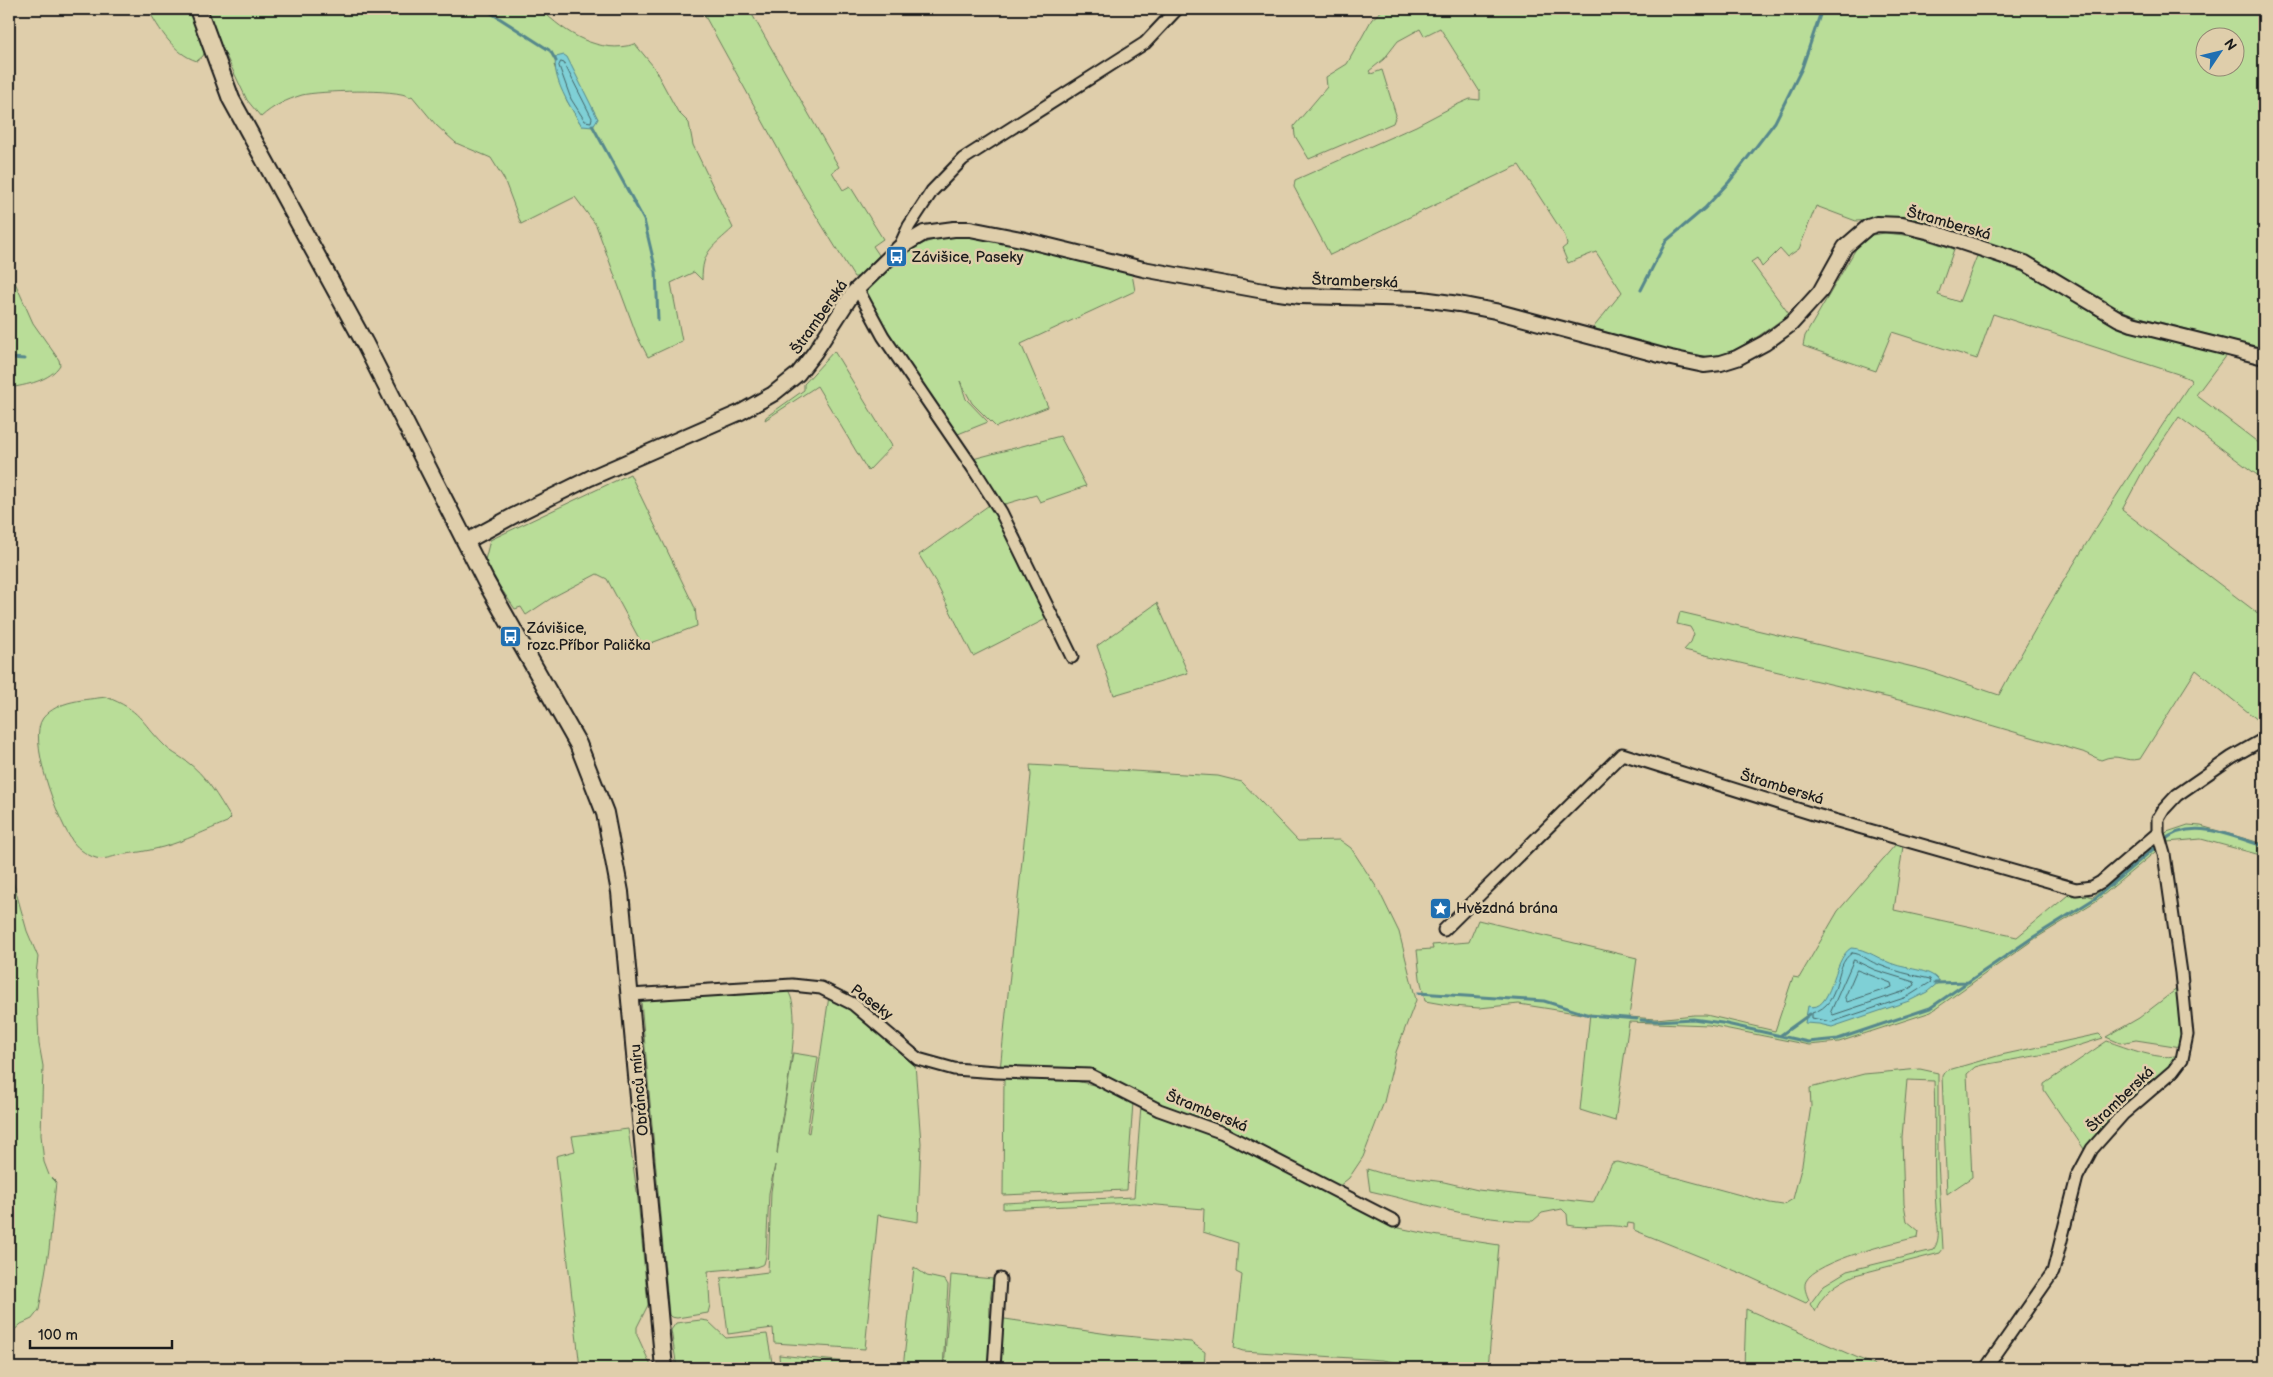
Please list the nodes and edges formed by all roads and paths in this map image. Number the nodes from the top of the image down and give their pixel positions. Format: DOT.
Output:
graph roads {
  1 [pos="198,9"];
  2 [pos="1177,9"];
  3 [pos="899,248"];
  4 [pos="857,288"];
  5 [pos="2264,357"];
  6 [pos="465,542"];
  7 [pos="1072,657"];
  8 [pos="2264,739"];
  9 [pos="2158,834"];
  10 [pos="1444,930"];
  11 [pos="630,996"];
  12 [pos="998,1072"];
  13 [pos="1394,1221"];
  14 [pos="1000,1279"];
  15 [pos="664,1368"];
  16 [pos="994,1368"];
  17 [pos="1986,1368"];
  1 -- 6 [label="main road, Obránců míru"];
  2 -- 3 [label="street"];
  3 -- 4 [label="street, Štramberská"];
  3 -- 5 [label="street, Štramberská"];
  4 -- 6 [label="street, Štramberská"];
  4 -- 7 [label="street"];
  6 -- 11 [label="main road, Obránců míru"];
  8 -- 9 [label="street, Štramberská"];
  9 -- 10 [label="street, Štramberská"];
  9 -- 17 [label="street, Štramberská"];
  11 -- 12 [label="street, Paseky"];
  11 -- 15 [label="main road, Obránců míru"];
  12 -- 13 [label="street, Štramberská"];
  14 -- 16 [label="street"];
}
